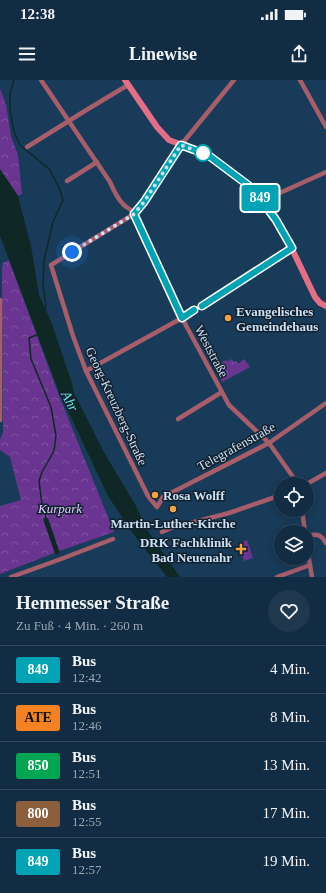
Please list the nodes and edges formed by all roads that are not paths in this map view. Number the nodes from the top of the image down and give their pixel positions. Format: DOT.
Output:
graph roads {
  1 [pos="41,80"];
  2 [pos="234,80"];
  3 [pos="300,80"];
  4 [pos="126,83"];
  5 [pos="68,121"];
  6 [pos="326,127"];
  7 [pos="181,145"];
  8 [pos="27,147"];
  9 [pos="96,162"];
  10 [pos="326,172"];
  11 [pos="67,181"];
  12 [pos="262,201"];
  13 [pos="134,214"];
  14 [pos="292,248"];
  15 [pos="0,300"];
  16 [pos="326,306"];
  17 [pos="182,318"];
  18 [pos="0,339"];
  19 [pos="86,371"];
  20 [pos="222,392"];
  21 [pos="326,402"];
  22 [pos="178,419"];
  23 [pos="0,420"];
  24 [pos="269,443"];
  25 [pos="326,474"];
  26 [pos="293,477"];
  27 [pos="314,480"];
  28 [pos="274,497"];
  29 [pos="157,508"];
  30 [pos="162,532"];
  31 [pos="314,535"];
  32 [pos="113,538"];
  33 [pos="326,543"];
  34 [pos="310,565"];
  35 [pos="11,577"];
  36 [pos="277,577"];
  37 [pos="312,577"];
  1 -- 5 [label="street, Weststraße"];
  2 -- 7 [label="street"];
  3 -- 6 [label="street"];
  4 -- 5 [label="street"];
  4 -- 7 [label="street"];
  5 -- 8 [label="street"];
  5 -- 9 [label="street, Weststraße"];
  7 -- 12 [label="street"];
  7 -- 13 [label="street"];
  9 -- 11 [label="street"];
  9 -- 13 [label="street, Weststraße"];
  10 -- 12 [label="street"];
  12 -- 14 [label="street"];
  13 -- 17 [label="street, Weststraße"];
  13 -- 19 [label="street, Georg-Kreuzberg-Straße"];
  14 -- 16 [label="street"];
  14 -- 17 [label="street"];
  15 -- 18 [label="street"];
  17 -- 19 [label="street"];
  17 -- 20 [label="street, Weststraße"];
  18 -- 23 [label="street"];
  19 -- 29 [label="street, Georg-Kreuzberg-Straße"];
  20 -- 22 [label="street"];
  20 -- 24 [label="street, Weststraße"];
  21 -- 24 [label="street, Telegrafenstraße"];
  24 -- 26 [label="street, Weststraße"];
  24 -- 29 [label="street, Telegrafenstraße"];
  25 -- 27 [label="street"];
  28 -- 30 [label="street"];
  31 -- 33 [label="street"];
  32 -- 35 [label="street"];
  34 -- 36 [label="street"];
  34 -- 37 [label="street"];
}
